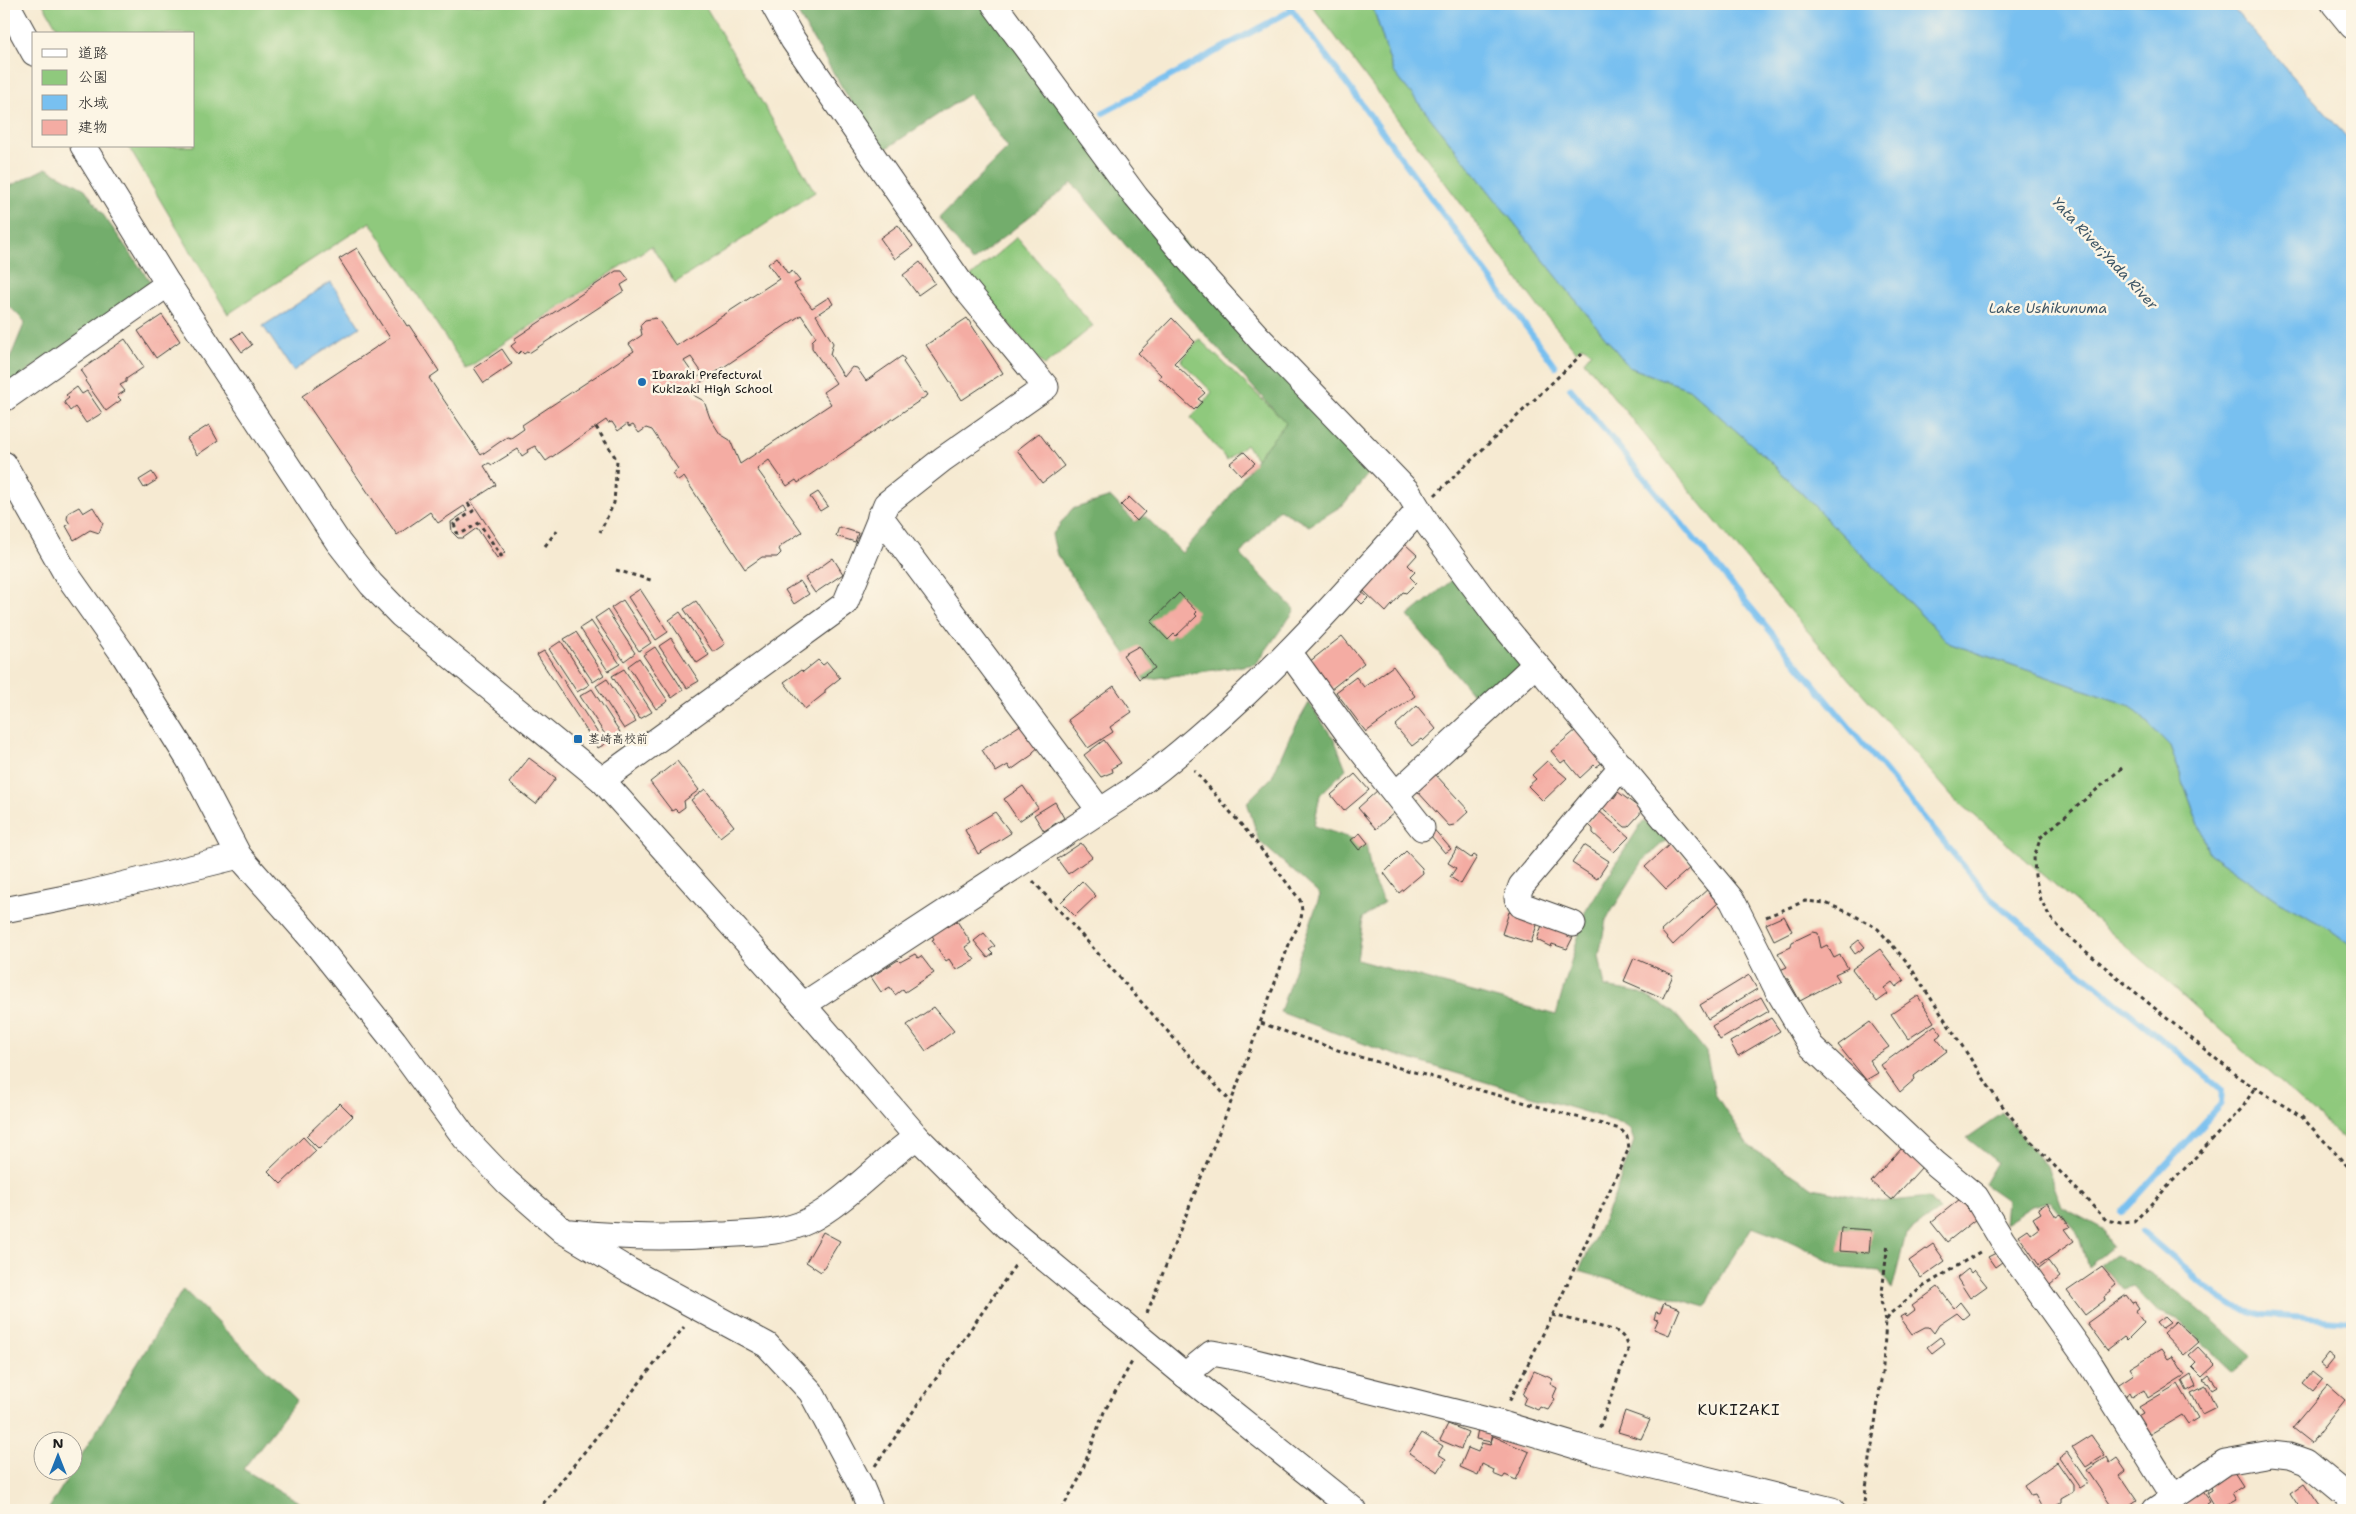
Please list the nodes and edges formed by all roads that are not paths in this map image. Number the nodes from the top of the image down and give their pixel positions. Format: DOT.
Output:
graph roads {
  1 [pos="8,4"];
  2 [pos="774,4"];
  3 [pos="994,4"];
  4 [pos="2334,4"];
  5 [pos="2352,26"];
  6 [pos="32,49"];
  7 [pos="84,148"];
  8 [pos="168,284"];
  9 [pos="4,399"];
  10 [pos="4,464"];
  11 [pos="1418,511"];
  12 [pos="880,516"];
  13 [pos="1289,652"];
  14 [pos="1536,664"];
  15 [pos="1622,766"];
  16 [pos="602,780"];
  17 [pos="1396,794"];
  18 [pos="1100,811"];
  19 [pos="1422,828"];
  20 [pos="239,856"];
  21 [pos="4,910"];
  22 [pos="1573,924"];
  23 [pos="804,1005"];
  24 [pos="917,1137"];
  25 [pos="563,1231"];
  26 [pos="1185,1376"];
  27 [pos="2352,1500"];
  28 [pos="2164,1504"];
  29 [pos="870,1510"];
  30 [pos="1354,1510"];
  31 [pos="1832,1510"];
  1 -- 6 [label="street"];
  2 -- 12 [label="street"];
  3 -- 11 [label="street"];
  4 -- 5 [label="street"];
  7 -- 8 [label="street"];
  8 -- 9 [label="street"];
  8 -- 16 [label="street"];
  10 -- 20 [label="street"];
  11 -- 13 [label="street"];
  11 -- 14 [label="street"];
  12 -- 16 [label="street"];
  12 -- 18 [label="street"];
  13 -- 17 [label="street"];
  13 -- 18 [label="street"];
  14 -- 15 [label="street"];
  14 -- 17 [label="street"];
  15 -- 22 [label="street"];
  15 -- 28 [label="street"];
  16 -- 23 [label="street"];
  17 -- 19 [label="street"];
  18 -- 23 [label="street"];
  20 -- 21 [label="street"];
  20 -- 25 [label="street"];
  23 -- 24 [label="street"];
  24 -- 25 [label="street"];
  24 -- 26 [label="street"];
  25 -- 29 [label="street"];
  26 -- 30 [label="street"];
  26 -- 31 [label="street"];
  27 -- 28 [label="street"];
}
